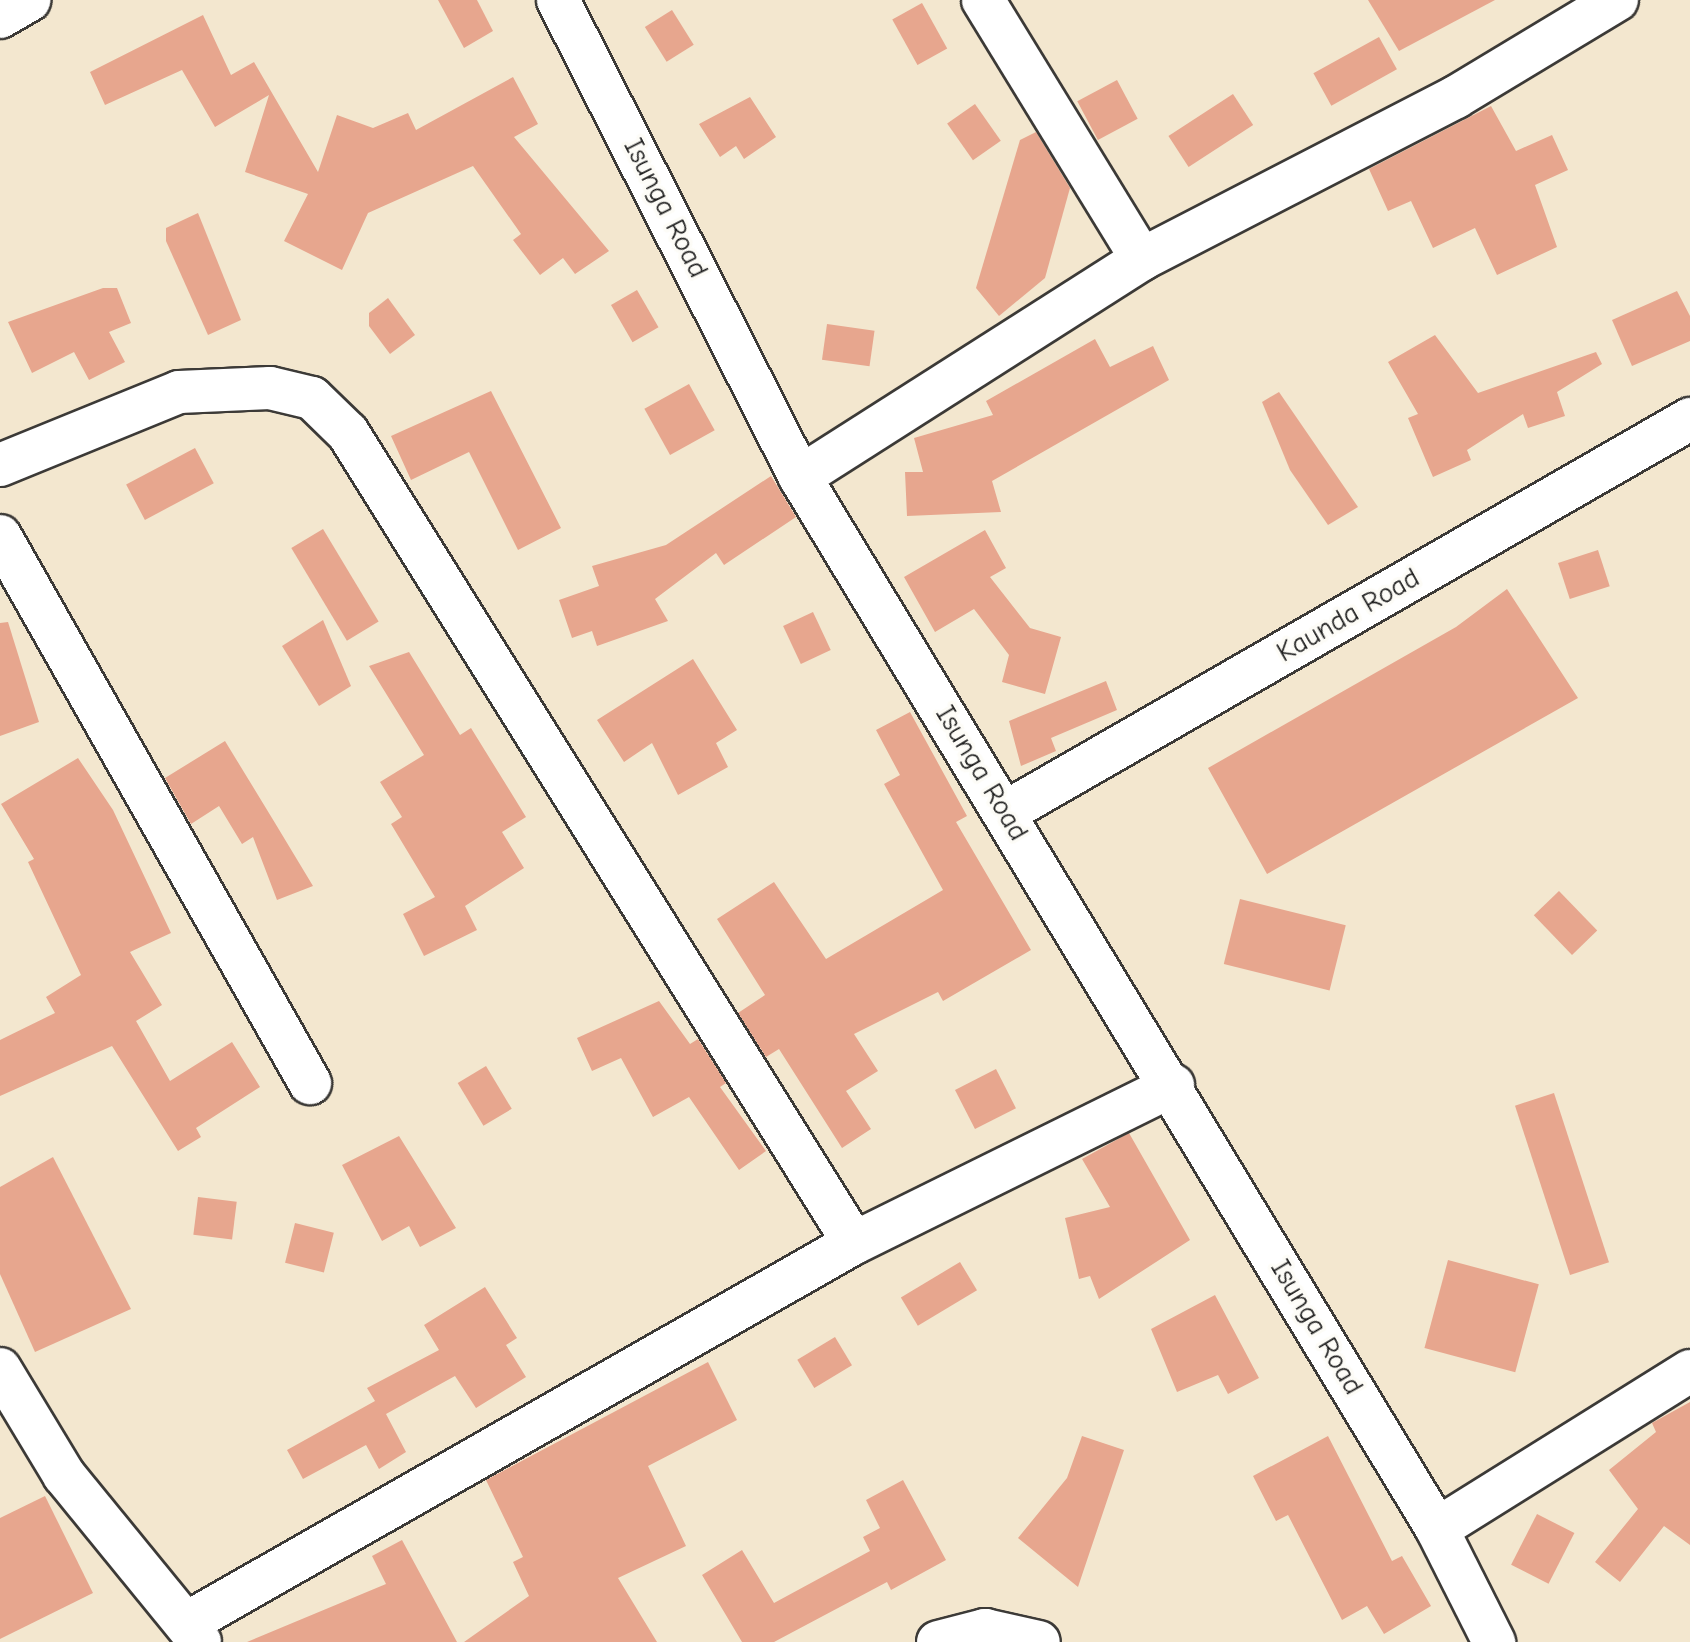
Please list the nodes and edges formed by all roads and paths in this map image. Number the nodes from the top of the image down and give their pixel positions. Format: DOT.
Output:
graph roads {
  1 [pos="30,0"];
  2 [pos="558,0"];
  3 [pos="983,0"];
  4 [pos="1617,0"];
  5 [pos="0,17"];
  6 [pos="1142,259"];
  7 [pos="1690,419"];
  8 [pos="0,465"];
  9 [pos="800,477"];
  10 [pos="0,536"];
  11 [pos="1006,812"];
  12 [pos="310,1083"];
  13 [pos="1173,1085"];
  14 [pos="854,1243"];
  15 [pos="0,1369"];
  16 [pos="1690,1371"];
  17 [pos="1437,1529"];
  18 [pos="193,1632"];
  19 [pos="938,1642"];
  20 [pos="1039,1642"];
  21 [pos="1494,1642"];
  1 -- 5 [label="street"];
  2 -- 9 [label="street, Isunga Road"];
  3 -- 6 [label="street"];
  4 -- 6 [label="street"];
  6 -- 9 [label="street"];
  7 -- 11 [label="street, Kaunda Road"];
  8 -- 14 [label="street"];
  9 -- 11 [label="street, Isunga Road"];
  10 -- 12 [label="street"];
  11 -- 13 [label="street, Isunga Road"];
  13 -- 14 [label="street"];
  13 -- 17 [label="street, Isunga Road"];
  14 -- 18 [label="street"];
  15 -- 18 [label="street"];
  16 -- 17 [label="street"];
  17 -- 21 [label="street, Isunga Road"];
  19 -- 20 [label="street"];
}
